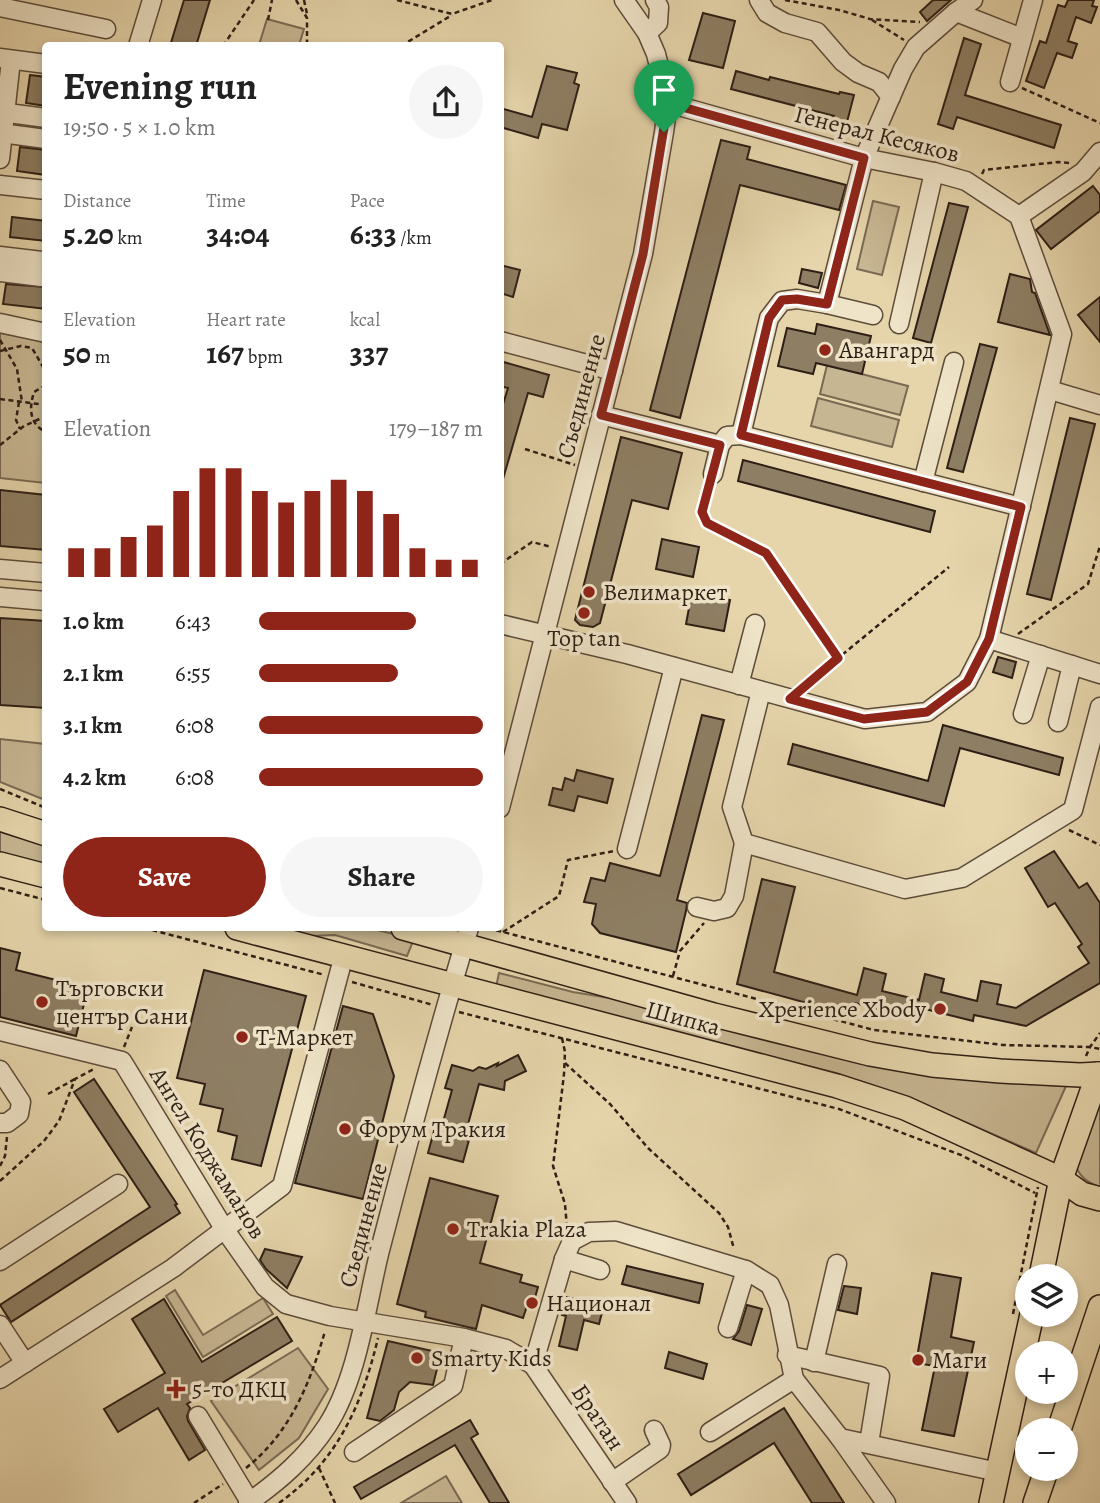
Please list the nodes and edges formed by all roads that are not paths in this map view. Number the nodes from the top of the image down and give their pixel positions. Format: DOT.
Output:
graph roads {
  1 [pos="152,0"];
  2 [pos="624,0"];
  3 [pos="655,0"];
  4 [pos="759,0"];
  5 [pos="973,0"];
  6 [pos="1033,0"];
  7 [pos="0,7"];
  8 [pos="47,8"];
  9 [pos="956,12"];
  10 [pos="106,29"];
  11 [pos="647,33"];
  12 [pos="1022,38"];
  13 [pos="139,42"];
  14 [pos="5,59"];
  15 [pos="42,64"];
  16 [pos="1010,82"];
  17 [pos="891,97"];
  18 [pos="668,103"];
  19 [pos="2,112"];
  20 [pos="42,117"];
  21 [pos="1,133"];
  22 [pos="42,138"];
  23 [pos="1100,152"];
  24 [pos="864,158"];
  25 [pos="0,159"];
  26 [pos="934,172"];
  27 [pos="0,185"];
  28 [pos="42,190"];
  29 [pos="1019,216"];
  30 [pos="0,256"];
  31 [pos="0,272"];
  32 [pos="827,304"];
  33 [pos="873,316"];
  34 [pos="0,323"];
  35 [pos="898,324"];
  36 [pos="42,332"];
  37 [pos="504,342"];
  38 [pos="954,362"];
  39 [pos="612,371"];
  40 [pos="1050,390"];
  41 [pos="1100,405"];
  42 [pos="601,415"];
  43 [pos="741,435"];
  44 [pos="720,445"];
  45 [pos="713,474"];
  46 [pos="923,482"];
  47 [pos="1021,507"];
  48 [pos="0,569"];
  49 [pos="42,573"];
  50 [pos="0,597"];
  51 [pos="42,601"];
  52 [pos="755,624"];
  53 [pos="504,625"];
  54 [pos="544,635"];
  55 [pos="989,639"];
  56 [pos="1041,655"];
  57 [pos="1072,665"];
  58 [pos="674,667"];
  59 [pos="1100,674"];
  60 [pos="739,685"];
  61 [pos="761,691"];
  62 [pos="1100,707"];
  63 [pos="1023,714"];
  64 [pos="1058,722"];
  65 [pos="504,788"];
  66 [pos="0,819"];
  67 [pos="42,833"];
  68 [pos="744,843"];
  69 [pos="627,849"];
  70 [pos="0,864"];
  71 [pos="42,875"];
  72 [pos="705,909"];
  73 [pos="249,931"];
  74 [pos="427,931"];
  75 [pos="466,936"];
  76 [pos="344,955"];
  77 [pos="454,983"];
  78 [pos="0,1031"];
  79 [pos="0,1070"];
  80 [pos="1099,1073"];
  81 [pos="4,1123"];
  82 [pos="1061,1179"];
  83 [pos="118,1184"];
  84 [pos="1100,1199"];
  85 [pos="225,1230"];
  86 [pos="564,1259"];
  87 [pos="0,1261"];
  88 [pos="837,1264"];
  89 [pos="1043,1264"];
  90 [pos="741,1269"];
  91 [pos="600,1270"];
  92 [pos="1100,1307"];
  93 [pos="363,1320"];
  94 [pos="0,1325"];
  95 [pos="1029,1327"];
  96 [pos="728,1328"];
  97 [pos="464,1338"];
  98 [pos="788,1355"];
  99 [pos="814,1362"];
  100 [pos="25,1363"];
  101 [pos="533,1365"];
  102 [pos="0,1378"];
  103 [pos="794,1379"];
  104 [pos="198,1416"];
  105 [pos="1063,1418"];
  106 [pos="654,1430"];
  107 [pos="710,1432"];
  108 [pos="840,1438"];
  109 [pos="869,1443"];
  110 [pos="354,1452"];
  111 [pos="998,1472"];
  112 [pos="1043,1481"];
  113 [pos="612,1482"];
  114 [pos="249,1502"];
  115 [pos="627,1503"];
  116 [pos="886,1503"];
  117 [pos="991,1503"];
  118 [pos="1035,1503"];
  1 -- 13 [label="street"];
  2 -- 11 [label="street, Съединение"];
  3 -- 11 [label="street"];
  4 -- 17 [label="street"];
  5 -- 9 [label="street"];
  6 -- 12 [label="street"];
  7 -- 8 [label="street"];
  8 -- 10 [label="street"];
  9 -- 12 [label="street"];
  9 -- 17 [label="street"];
  11 -- 18 [label="street, Съединение"];
  12 -- 16 [label="street"];
  14 -- 15 [label="street"];
  14 -- 19 [label="street"];
  17 -- 24 [label="street"];
  18 -- 24 [label="street, Генерал Кесяков"];
  18 -- 39 [label="street, Съединение"];
  19 -- 20 [label="street"];
  19 -- 21 [label="street"];
  21 -- 22 [label="street"];
  21 -- 25 [label="street"];
  23 -- 29 [label="street"];
  24 -- 26 [label="street, Генерал Кесяков"];
  24 -- 32 [label="street"];
  26 -- 29 [label="street, Генерал Кесяков"];
  26 -- 35 [label="street"];
  27 -- 28 [label="street"];
  29 -- 40 [label="street"];
  30 -- 31 [label="street"];
  32 -- 33 [label="street"];
  32 -- 43 [label="street"];
  34 -- 36 [label="street"];
  37 -- 39 [label="street"];
  38 -- 46 [label="street"];
  39 -- 42 [label="street, Съединение"];
  40 -- 41 [label="street"];
  40 -- 47 [label="street"];
  42 -- 44 [label="street"];
  42 -- 54 [label="street, Съединение"];
  43 -- 44 [label="street"];
  43 -- 46 [label="street"];
  44 -- 45 [label="street"];
  46 -- 47 [label="street"];
  47 -- 55 [label="street"];
  48 -- 49 [label="street"];
  50 -- 51 [label="street"];
  52 -- 60 [label="street"];
  53 -- 54 [label="street"];
  54 -- 58 [label="street"];
  54 -- 65 [label="street, Съединение"];
  55 -- 56 [label="street"];
  55 -- 61 [label="street"];
  56 -- 57 [label="street"];
  56 -- 63 [label="street"];
  57 -- 59 [label="street"];
  57 -- 64 [label="street"];
  58 -- 60 [label="street"];
  58 -- 69 [label="street"];
  60 -- 61 [label="street"];
  61 -- 68 [label="street"];
  62 -- 68 [label="street"];
  66 -- 67 [label="main road"];
  68 -- 72 [label="street"];
  70 -- 71 [label="main road"];
  73 -- 76 [label="main road, Шипка"];
  74 -- 75 [label="main road, Шипка"];
  75 -- 77 [label="street, Съединение"];
  75 -- 80 [label="main road, Шипка"];
  76 -- 77 [label="main road, Шипка"];
  76 -- 85 [label="street"];
  77 -- 82 [label="main road, Шипка"];
  77 -- 93 [label="street, Съединение"];
  78 -- 85 [label="street, Ангел Коджаманов"];
  79 -- 81 [label="street"];
  80 -- 82 [label="main road"];
  82 -- 84 [label="main road, Шипка"];
  82 -- 89 [label="main road"];
  83 -- 87 [label="street"];
  85 -- 93 [label="street, Ангел Коджаманов"];
  85 -- 100 [label="street"];
  86 -- 90 [label="street"];
  86 -- 91 [label="street"];
  86 -- 101 [label="street"];
  88 -- 99 [label="street"];
  90 -- 96 [label="street"];
  90 -- 98 [label="street"];
  92 -- 105 [label="main road"];
  93 -- 97 [label="street, Братан"];
  93 -- 114 [label="street, Съединение"];
  94 -- 100 [label="street"];
  95 -- 111 [label="main road"];
  97 -- 101 [label="street, Братан"];
  97 -- 110 [label="street"];
  98 -- 99 [label="street"];
  98 -- 103 [label="street"];
  99 -- 109 [label="street"];
  100 -- 102 [label="street"];
  101 -- 113 [label="street, Братан"];
  103 -- 107 [label="street"];
  103 -- 108 [label="street"];
  104 -- 114 [label="street"];
  106 -- 113 [label="street"];
  108 -- 109 [label="street"];
  108 -- 116 [label="street"];
  109 -- 111 [label="street"];
  111 -- 117 [label="main road"];
  112 -- 118 [label="main road"];
  113 -- 115 [label="street, Братан"];
}
